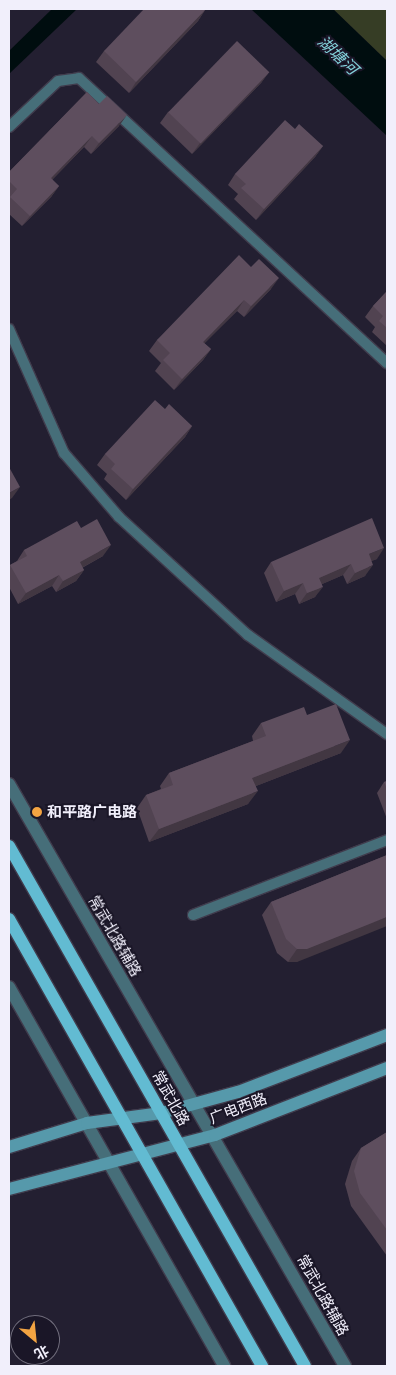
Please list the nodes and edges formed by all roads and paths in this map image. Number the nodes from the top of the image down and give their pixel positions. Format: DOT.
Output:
graph roads {
  1 [pos="9,127"];
  2 [pos="9,329"];
  3 [pos="387,363"];
  4 [pos="387,734"];
  5 [pos="9,784"];
  6 [pos="387,840"];
  7 [pos="9,846"];
  8 [pos="193,915"];
  9 [pos="9,919"];
  10 [pos="9,987"];
  11 [pos="387,1035"];
  12 [pos="387,1068"];
  13 [pos="196,1104"];
  14 [pos="161,1113"];
  15 [pos="123,1120"];
  16 [pos="88,1123"];
  17 [pos="215,1135"];
  18 [pos="179,1145"];
  19 [pos="9,1147"];
  20 [pos="141,1154"];
  21 [pos="107,1160"];
  22 [pos="9,1189"];
  23 [pos="224,1366"];
  24 [pos="262,1366"];
  25 [pos="305,1366"];
  26 [pos="345,1366"];
  1 -- 3 [label="lane"];
  2 -- 4 [label="lane"];
  5 -- 13 [label="street, 常武北路辅路"];
  6 -- 8 [label="lane"];
  7 -- 14 [label="main road, 常武北路"];
  9 -- 15 [label="main road"];
  10 -- 16 [label="street"];
  11 -- 13 [label="main road, 广电西路"];
  12 -- 17 [label="main road, 广电西路"];
  13 -- 14 [label="main road, 广电西路"];
  13 -- 17 [label="street, 常武北路辅路"];
  14 -- 15 [label="main road, 广电西路"];
  14 -- 18 [label="main road, 常武北路"];
  15 -- 16 [label="main road, 广电西路"];
  15 -- 20 [label="main road"];
  16 -- 19 [label="main road"];
  16 -- 21 [label="street"];
  17 -- 18 [label="main road, 广电西路"];
  17 -- 26 [label="street, 常武北路辅路"];
  18 -- 20 [label="main road, 广电西路"];
  18 -- 25 [label="main road, 常武北路"];
  20 -- 21 [label="main road, 广电西路"];
  20 -- 24 [label="main road"];
  21 -- 22 [label="main road, 广电西路"];
  21 -- 23 [label="street"];
}
